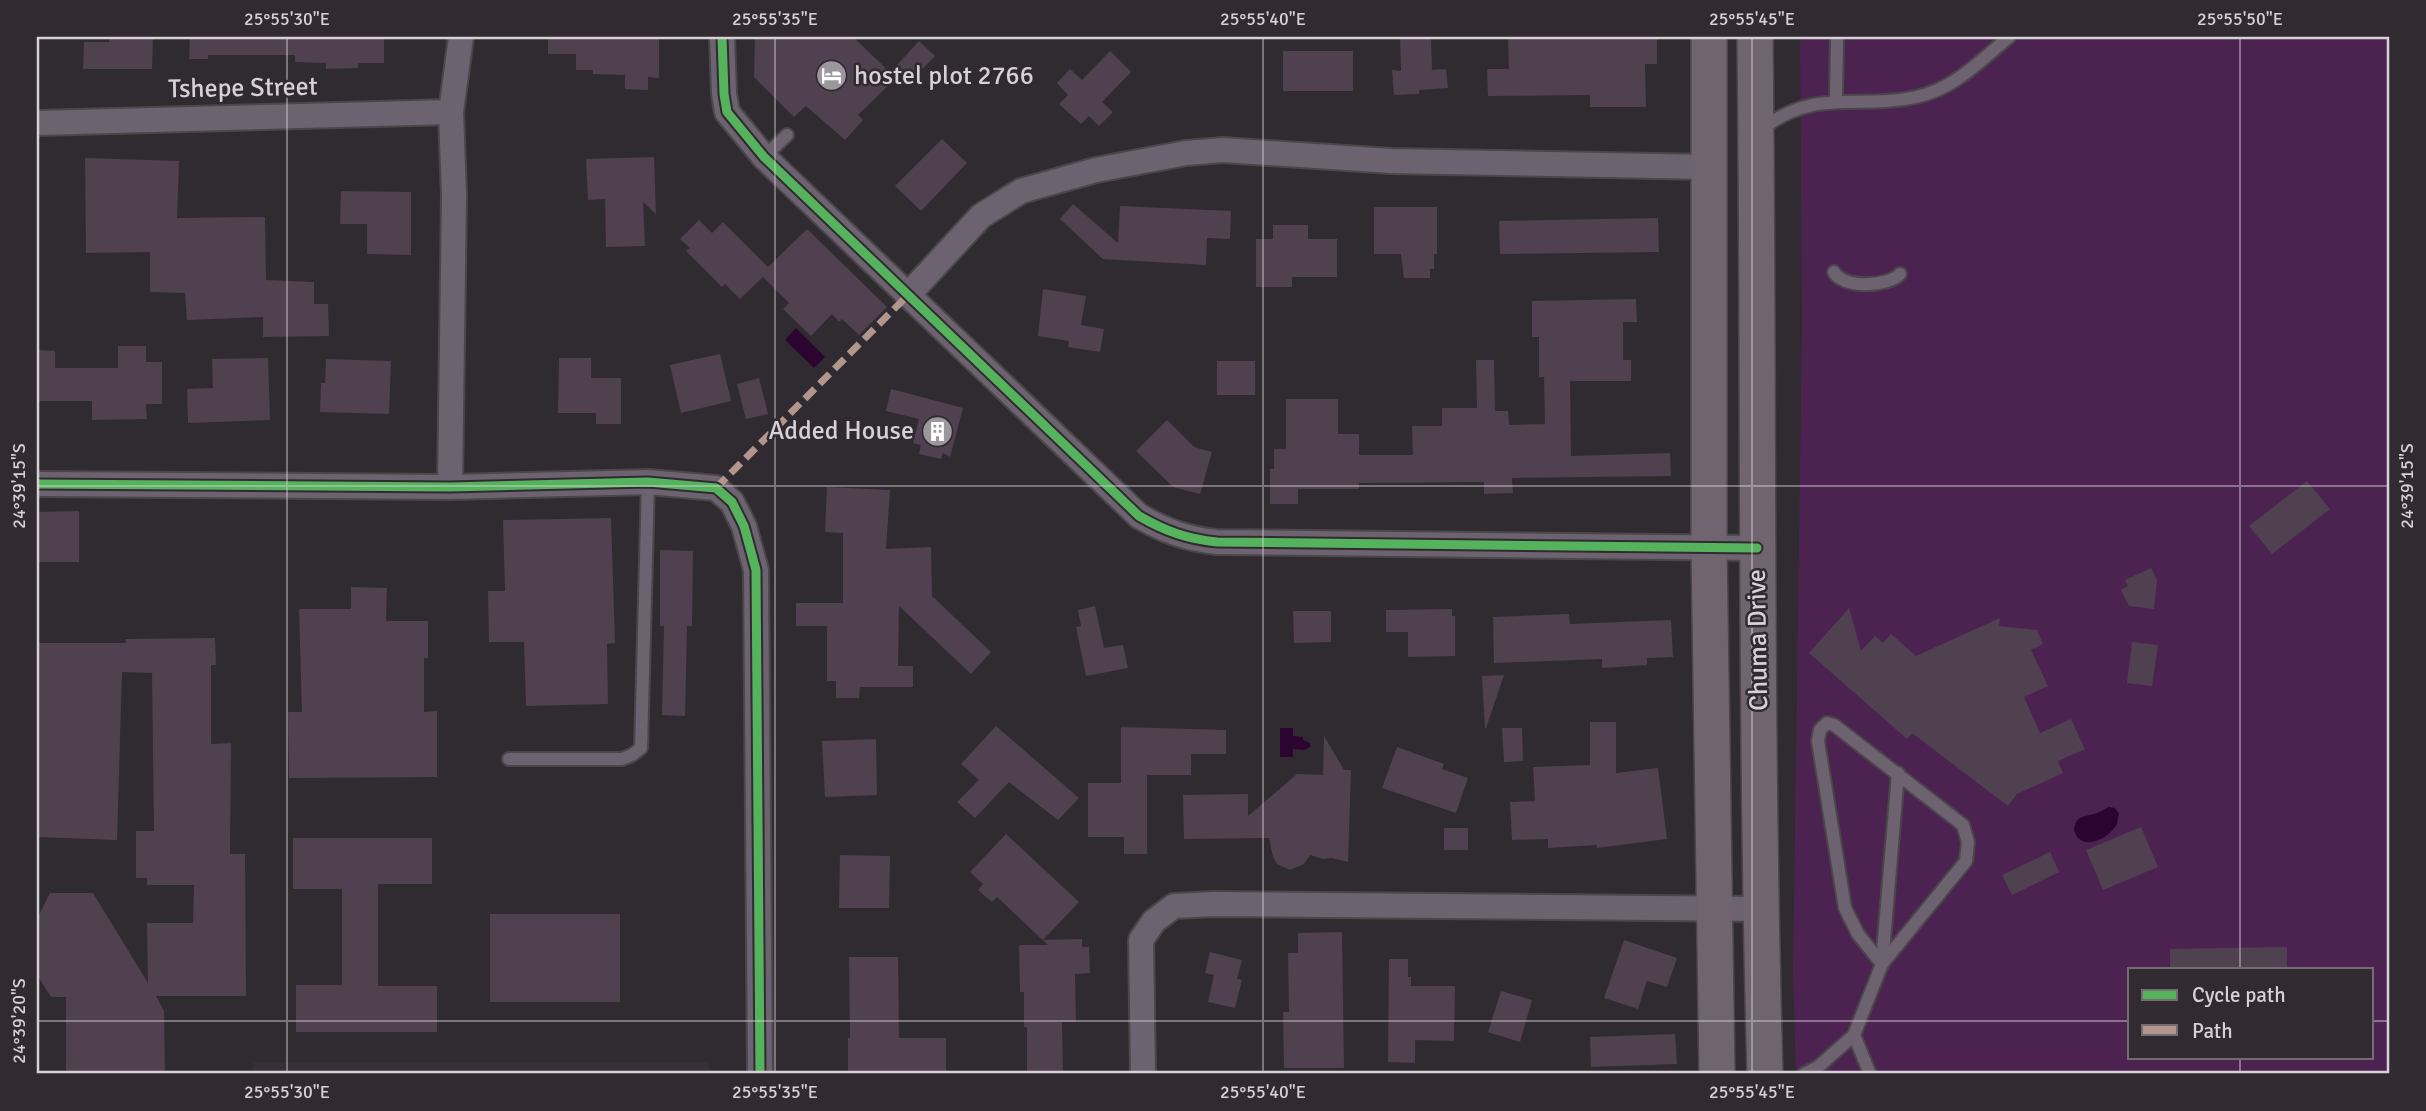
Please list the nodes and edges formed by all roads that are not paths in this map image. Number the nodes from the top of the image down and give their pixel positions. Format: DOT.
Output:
graph roads {
  1 [pos="461,37"];
  2 [pos="722,37"];
  3 [pos="1709,37"];
  4 [pos="1755,37"];
  5 [pos="1838,37"];
  6 [pos="2009,37"];
  7 [pos="1836,101"];
  8 [pos="452,112"];
  9 [pos="37,123"];
  10 [pos="1756,133"];
  11 [pos="787,135"];
  12 [pos="764,158"];
  13 [pos="1709,167"];
  14 [pos="1834,272"];
  15 [pos="1900,274"];
  16 [pos="908,295"];
  17 [pos="648,482"];
  18 [pos="37,484"];
  19 [pos="450,487"];
  20 [pos="1709,548"];
  21 [pos="1757,548"];
  22 [pos="509,759"];
  23 [pos="1898,773"];
  24 [pos="1715,909"];
  25 [pos="1760,909"];
  26 [pos="1882,964"];
  27 [pos="1854,1035"];
  28 [pos="760,1074"];
  29 [pos="1143,1074"];
  30 [pos="1717,1074"];
  31 [pos="1765,1074"];
  32 [pos="1804,1074"];
  33 [pos="1870,1074"];
  1 -- 8 [label="street"];
  2 -- 12 [label="street"];
  3 -- 13 [label="main road, Chuma Drive"];
  4 -- 10 [label="main road, Chuma Drive"];
  5 -- 7 [label="lane"];
  6 -- 7 [label="lane"];
  7 -- 10 [label="lane"];
  8 -- 9 [label="street, Tshepe Street"];
  8 -- 19 [label="street"];
  10 -- 21 [label="main road, Chuma Drive"];
  11 -- 12 [label="lane"];
  12 -- 16 [label="street"];
  13 -- 16 [label="street"];
  13 -- 20 [label="main road, Chuma Drive"];
  14 -- 15 [label="lane"];
  16 -- 20 [label="street"];
  17 -- 19 [label="street"];
  17 -- 22 [label="lane"];
  17 -- 28 [label="street"];
  18 -- 19 [label="street"];
  20 -- 21 [label="street"];
  20 -- 24 [label="main road, Chuma Drive"];
  21 -- 25 [label="main road, Chuma Drive"];
  23 -- 26 [label="lane"];
  23 -- 26 [label="lane"];
  23 -- 26 [label="lane"];
  24 -- 25 [label="street"];
  24 -- 29 [label="street"];
  24 -- 30 [label="main road, Chuma Drive"];
  25 -- 31 [label="main road, Chuma Drive"];
  26 -- 27 [label="lane"];
  27 -- 32 [label="lane"];
  27 -- 33 [label="lane"];
}
